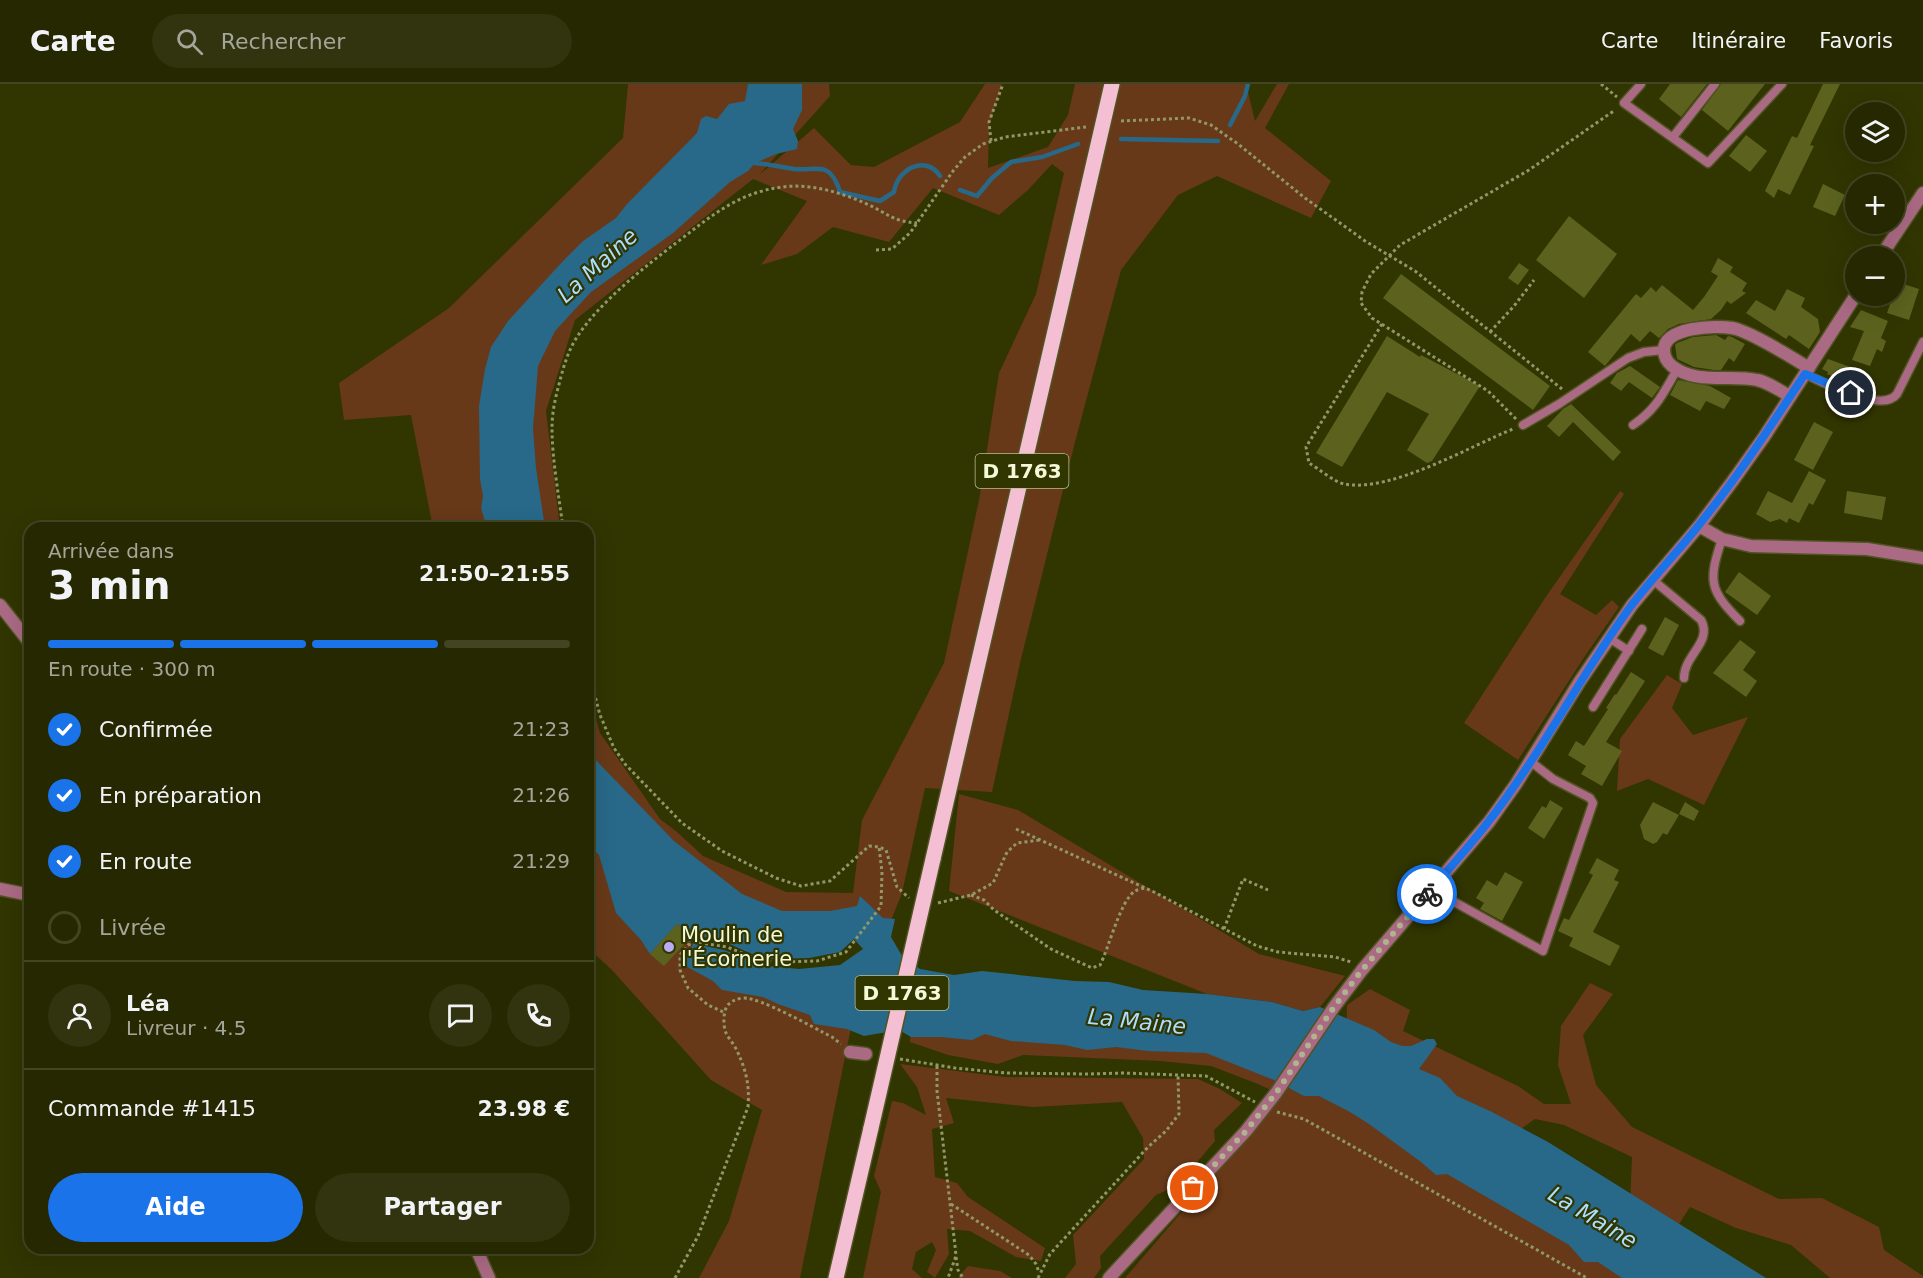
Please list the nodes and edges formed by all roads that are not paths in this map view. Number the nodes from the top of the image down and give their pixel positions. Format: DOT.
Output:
graph roads {
  1 [pos="1112,84"];
  2 [pos="1641,84"];
  3 [pos="1715,84"];
  4 [pos="1782,84"];
  5 [pos="1672,137"];
  6 [pos="1923,194"];
  7 [pos="1888,246"];
  8 [pos="1849,306"];
  9 [pos="1923,342"];
  10 [pos="1664,350"];
  11 [pos="1678,368"];
  12 [pos="1807,371"];
  13 [pos="1790,396"];
  14 [pos="1522,425"];
  15 [pos="1633,425"];
  16 [pos="1699,526"];
  17 [pos="1722,539"];
  18 [pos="1923,558"];
  19 [pos="1653,580"];
  20 [pos="0,605"];
  21 [pos="1740,621"];
  22 [pos="1642,629"];
  23 [pos="24,635"];
  24 [pos="1609,638"];
  25 [pos="1629,651"];
  26 [pos="1684,678"];
  27 [pos="1593,707"];
  28 [pos="1530,761"];
  29 [pos="1431,889"];
  30 [pos="0,890"];
  31 [pos="24,894"];
  32 [pos="850,1052"];
  33 [pos="866,1054"];
  34 [pos="479,1254"];
  35 [pos="489,1278"];
  36 [pos="836,1278"];
  37 [pos="1109,1278"];
  1 -- 36 [label="main road, D 1763, bridge"];
  2 -- 5 [label="lane"];
  3 -- 5 [label="lane"];
  4 -- 5 [label="lane"];
  6 -- 7 [label="street"];
  8 -- 12 [label="street"];
  9 -- 12 [label="lane"];
  10 -- 11 [label="street"];
  10 -- 12 [label="street"];
  10 -- 14 [label="lane"];
  11 -- 13 [label="street"];
  11 -- 15 [label="lane"];
  12 -- 13 [label="street"];
  13 -- 16 [label="street"];
  16 -- 17 [label="street"];
  16 -- 19 [label="street"];
  17 -- 18 [label="street"];
  17 -- 21 [label="lane"];
  19 -- 24 [label="street"];
  19 -- 26 [label="lane"];
  20 -- 23 [label="street"];
  22 -- 25 [label="lane"];
  24 -- 25 [label="lane"];
  24 -- 28 [label="street"];
  25 -- 27 [label="lane"];
  28 -- 29 [label="street"];
  28 -- 29 [label="lane"];
  29 -- 37 [label="street"];
  30 -- 31 [label="street"];
  32 -- 33 [label="street"];
  34 -- 35 [label="street"];
}
